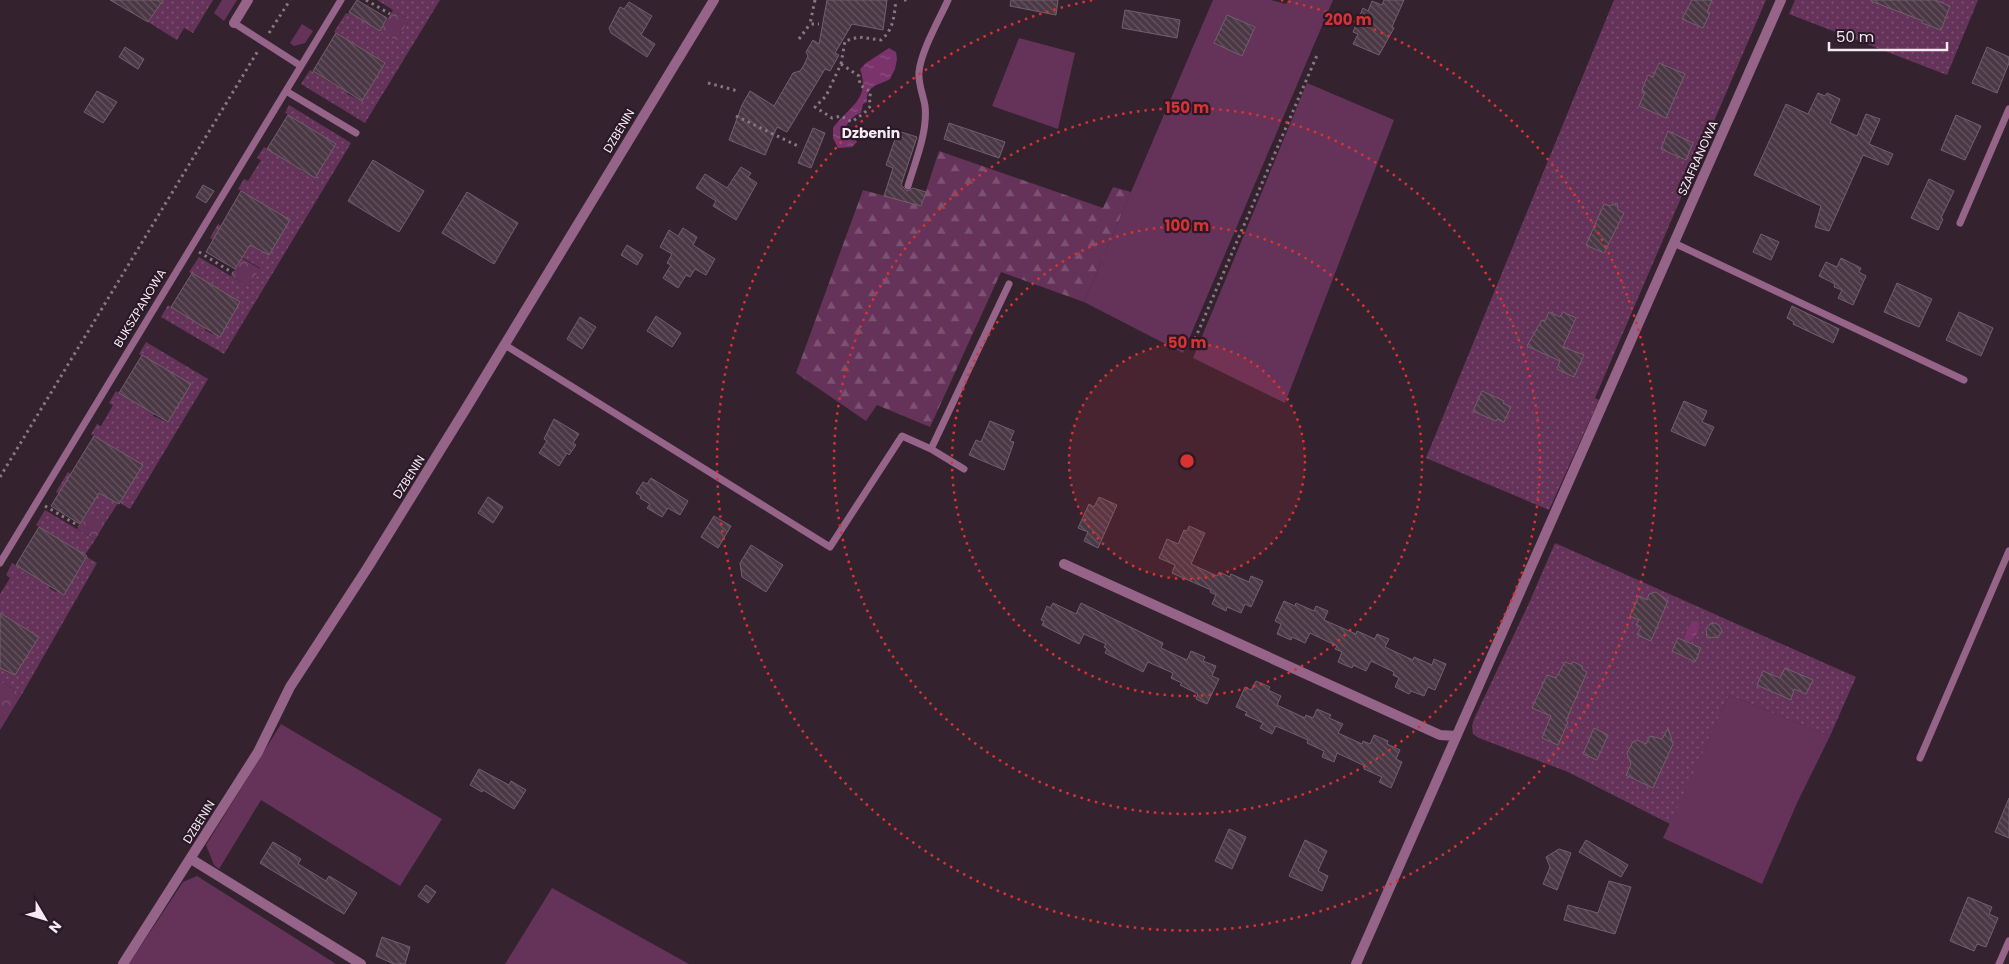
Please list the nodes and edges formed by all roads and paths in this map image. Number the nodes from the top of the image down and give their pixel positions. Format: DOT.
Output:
graph roads {
  1 [pos="248,0"];
  2 [pos="290,0"];
  3 [pos="341,0"];
  4 [pos="366,0"];
  5 [pos="714,0"];
  6 [pos="815,0"];
  7 [pos="896,0"];
  8 [pos="948,0"];
  9 [pos="1781,0"];
  10 [pos="390,14"];
  11 [pos="234,23"];
  12 [pos="810,24"];
  13 [pos="819,24"];
  14 [pos="798,39"];
  15 [pos="264,42"];
  16 [pos="1318,53"];
  17 [pos="841,64"];
  18 [pos="301,66"];
  19 [pos="708,83"];
  20 [pos="286,91"];
  21 [pos="738,91"];
  22 [pos="2009,109"];
  23 [pos="736,116"];
  24 [pos="356,133"];
  25 [pos="800,146"];
  26 [pos="908,186"];
  27 [pos="1960,222"];
  28 [pos="1674,243"];
  29 [pos="198,251"];
  30 [pos="233,273"];
  31 [pos="1008,284"];
  32 [pos="1195,339"];
  33 [pos="505,345"];
  34 [pos="1964,380"];
  35 [pos="931,449"];
  36 [pos="964,470"];
  37 [pos="0,477"];
  38 [pos="44,505"];
  39 [pos="79,526"];
  40 [pos="2009,551"];
  41 [pos="0,563"];
  42 [pos="1064,564"];
  43 [pos="1456,736"];
  44 [pos="1920,758"];
  45 [pos="191,860"];
  46 [pos="2009,941"];
  47 [pos="122,964"];
  48 [pos="362,964"];
  49 [pos="1356,964"];
  50 [pos="1999,964"];
  1 -- 11 [label="street"];
  2 -- 15 [label="path"];
  3 -- 18 [label="lane, BUKSZPANOWA"];
  4 -- 10 [label="path"];
  5 -- 33 [label="street, DZBENIN"];
  6 -- 12 [label="path"];
  7 -- 17 [label="path"];
  8 -- 26 [label="lane"];
  9 -- 28 [label="street, SZAFRANOWA"];
  11 -- 15 [label="lane"];
  12 -- 13 [label="path"];
  12 -- 14 [label="path"];
  15 -- 18 [label="lane"];
  15 -- 37 [label="path"];
  16 -- 32 [label="path"];
  17 -- 17 [label="path"];
  18 -- 20 [label="lane, BUKSZPANOWA"];
  19 -- 21 [label="path"];
  20 -- 24 [label="lane"];
  20 -- 41 [label="lane, BUKSZPANOWA"];
  22 -- 27 [label="lane"];
  23 -- 25 [label="path"];
  28 -- 34 [label="lane"];
  28 -- 43 [label="street, SZAFRANOWA"];
  29 -- 30 [label="path"];
  31 -- 35 [label="lane"];
  33 -- 35 [label="lane"];
  33 -- 45 [label="street, DZBENIN"];
  35 -- 36 [label="lane"];
  38 -- 39 [label="path"];
  40 -- 44 [label="lane"];
  42 -- 43 [label="street"];
  43 -- 49 [label="street, SZAFRANOWA"];
  45 -- 47 [label="street, DZBENIN"];
  45 -- 48 [label="street"];
  46 -- 50 [label="lane"];
}
